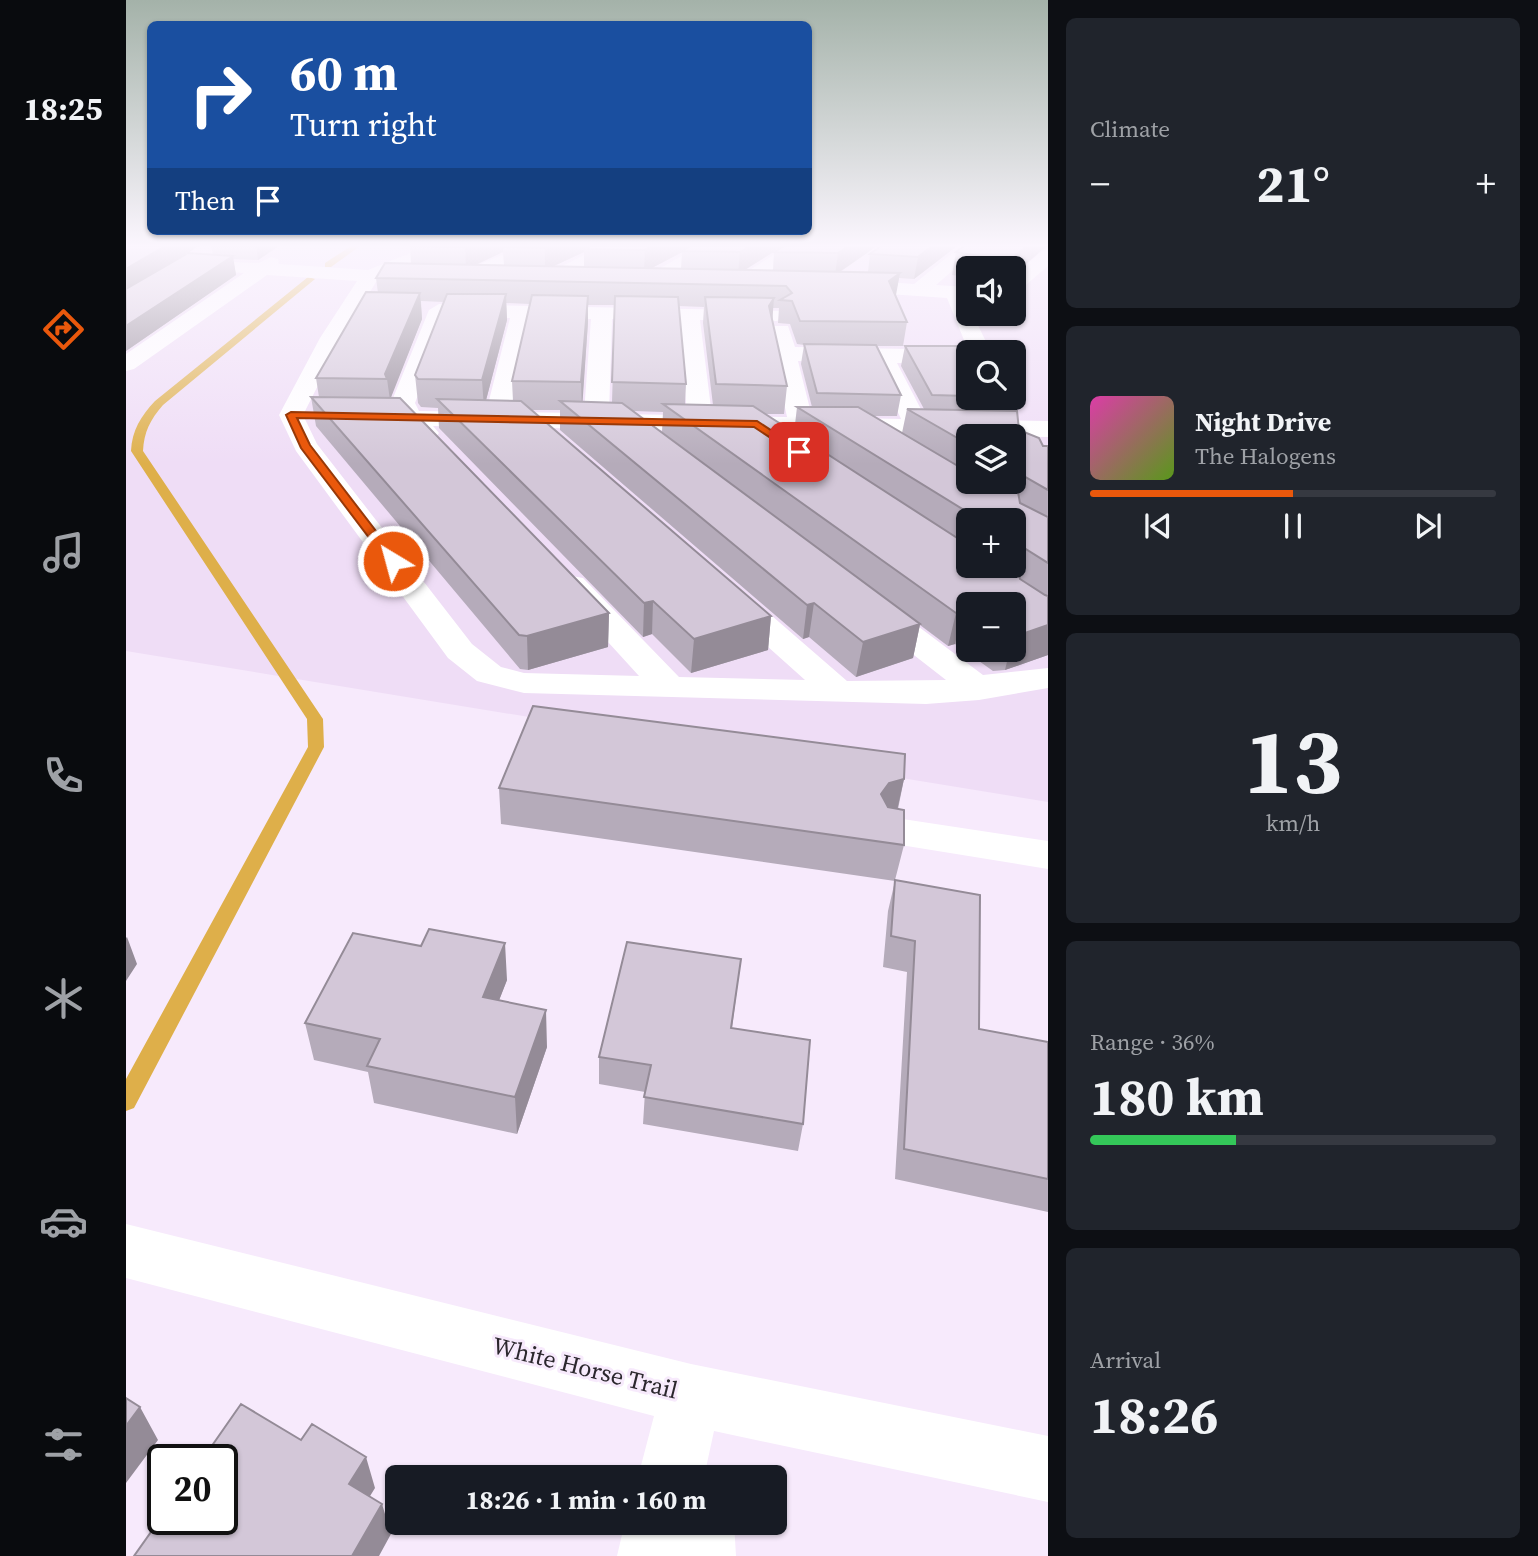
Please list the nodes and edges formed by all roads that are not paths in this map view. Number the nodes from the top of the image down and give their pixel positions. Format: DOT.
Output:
graph roads {
  1 [pos="190,319"];
  2 [pos="357,319"];
  3 [pos="424,319"];
  4 [pos="520,319"];
  5 [pos="602,319"];
  6 [pos="689,319"];
  7 [pos="778,319"];
  8 [pos="785,354"];
  9 [pos="883,356"];
  10 [pos="956,357"];
  11 [pos="126,363"];
  12 [pos="1026,407"];
  13 [pos="344,416"];
  14 [pos="1048,416"];
  15 [pos="411,417"];
  16 [pos="496,419"];
  17 [pos="530,419"];
  18 [pos="596,421"];
  19 [pos="629,422"];
  20 [pos="700,423"];
  21 [pos="757,424"];
  22 [pos="801,425"];
  23 [pos="861,426"];
  24 [pos="917,427"];
  25 [pos="1048,429"];
  26 [pos="956,430"];
  27 [pos="1026,430"];
  28 [pos="561,447"];
  29 [pos="662,447"];
  30 [pos="801,454"];
  31 [pos="908,454"];
  32 [pos="449,457"];
  33 [pos="554,567"];
  34 [pos="714,582"];
  35 [pos="848,589"];
  36 [pos="1048,678"];
  37 [pos="669,687"];
  38 [pos="979,689"];
  39 [pos="837,690"];
  40 [pos="896,832"];
  41 [pos="1048,855"];
  42 [pos="126,1251"];
  43 [pos="691,1395"];
  44 [pos="674,1465"];
  45 [pos="696,1465"];
  46 [pos="1048,1469"];
  47 [pos="656,1535"];
  48 [pos="701,1535"];
  49 [pos="651,1556"];
  50 [pos="702,1556"];
  1 -- 11 [label="street"];
  2 -- 37 [label="street"];
  3 -- 15 [label="street"];
  4 -- 16 [label="street"];
  5 -- 18 [label="street"];
  6 -- 20 [label="street"];
  7 -- 8 [label="street"];
  8 -- 9 [label="street"];
  8 -- 22 [label="street"];
  9 -- 10 [label="street"];
  9 -- 24 [label="street"];
  12 -- 14 [label="street"];
  13 -- 15 [label="street"];
  15 -- 16 [label="street"];
  15 -- 32 [label="street"];
  16 -- 17 [label="street"];
  17 -- 18 [label="street"];
  17 -- 28 [label="street"];
  18 -- 19 [label="street"];
  19 -- 20 [label="street"];
  19 -- 29 [label="street"];
  20 -- 21 [label="street"];
  21 -- 22 [label="street"];
  21 -- 30 [label="street"];
  22 -- 23 [label="street"];
  23 -- 24 [label="street"];
  23 -- 31 [label="street"];
  24 -- 26 [label="street"];
  25 -- 27 [label="street"];
  33 -- 37 [label="street"];
  34 -- 39 [label="street"];
  35 -- 38 [label="street"];
  36 -- 38 [label="street"];
  37 -- 39 [label="street"];
  38 -- 39 [label="street"];
  40 -- 41 [label="street"];
  42 -- 43 [label="street, White Horse Trail"];
  43 -- 44 [label="street"];
  43 -- 45 [label="street"];
  43 -- 46 [label="street, White Horse Trail"];
  47 -- 49 [label="street"];
  48 -- 50 [label="street"];
}
